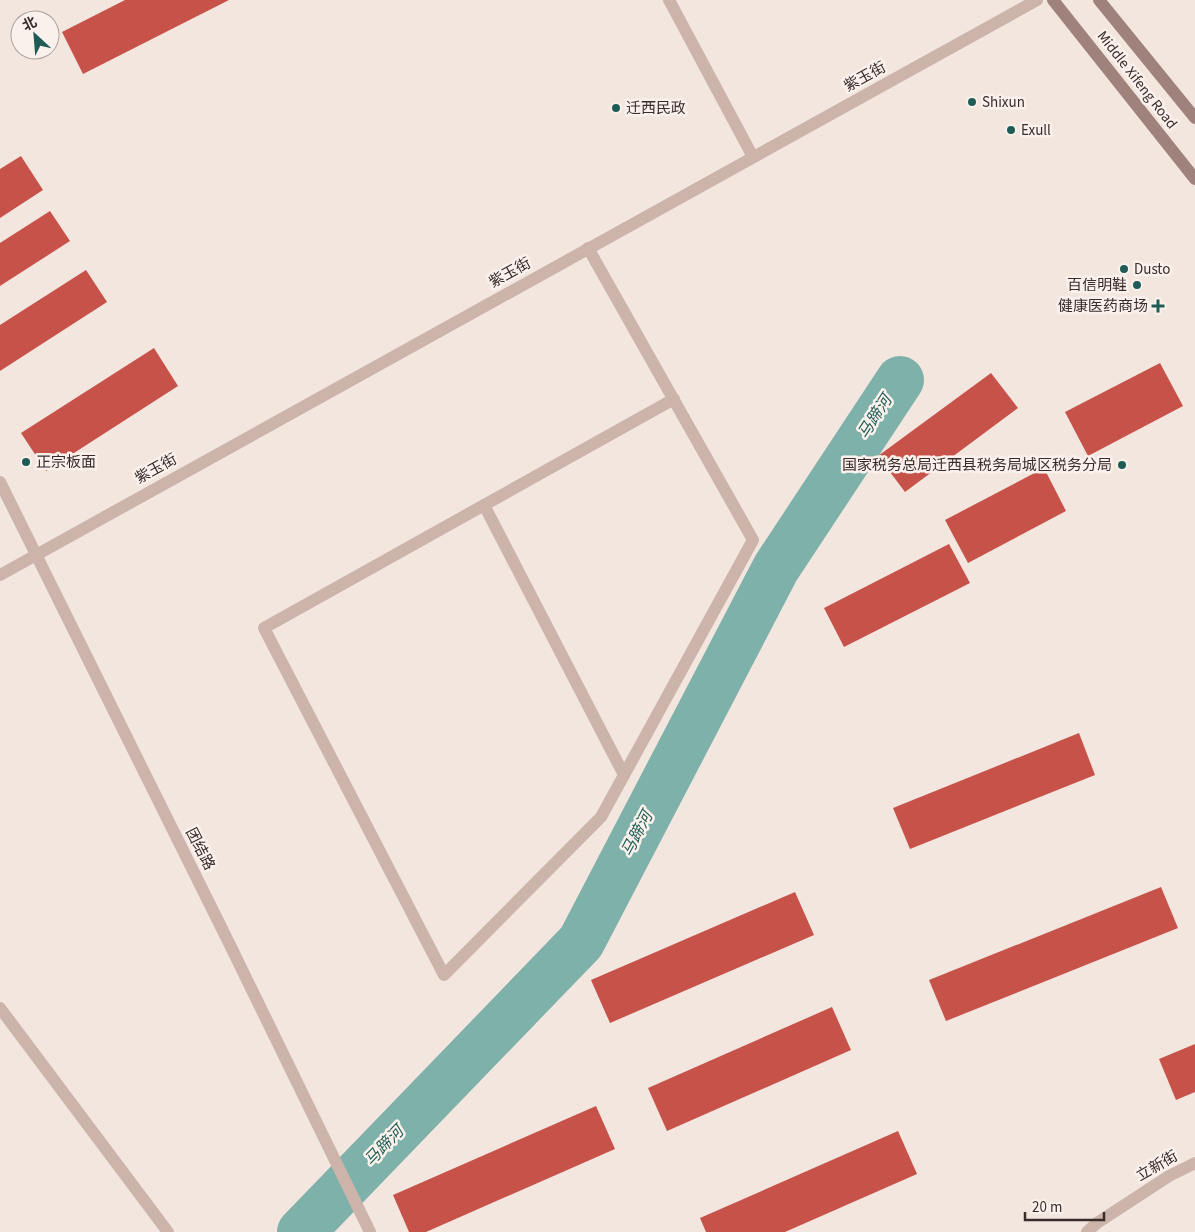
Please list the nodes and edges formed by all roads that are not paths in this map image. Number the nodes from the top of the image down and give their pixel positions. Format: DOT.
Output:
graph roads {
  1 [pos="668,0"];
  2 [pos="1037,0"];
  3 [pos="1053,0"];
  4 [pos="1099,0"];
  5 [pos="1195,118"];
  6 [pos="753,157"];
  7 [pos="1195,179"];
  8 [pos="588,248"];
  9 [pos="674,400"];
  10 [pos="0,482"];
  11 [pos="484,506"];
  12 [pos="35,555"];
  13 [pos="0,575"];
  14 [pos="624,775"];
  15 [pos="0,1008"];
  16 [pos="1195,1163"];
  17 [pos="168,1232"];
  18 [pos="370,1232"];
  19 [pos="1087,1232"];
  1 -- 6 [label="street"];
  2 -- 6 [label="street, 紫玉街"];
  3 -- 7 [label="main road, Middle Xifeng Road"];
  4 -- 5 [label="main road, Middle Xifeng Road"];
  6 -- 8 [label="street, 紫玉街"];
  8 -- 9 [label="street"];
  8 -- 12 [label="street, 紫玉街"];
  9 -- 11 [label="street"];
  9 -- 14 [label="street"];
  10 -- 12 [label="street, 团结路"];
  11 -- 14 [label="street"];
  11 -- 14 [label="street"];
  12 -- 13 [label="street, 紫玉街"];
  12 -- 18 [label="street, 团结路"];
  15 -- 17 [label="street"];
  16 -- 19 [label="street, 立新街"];
}
